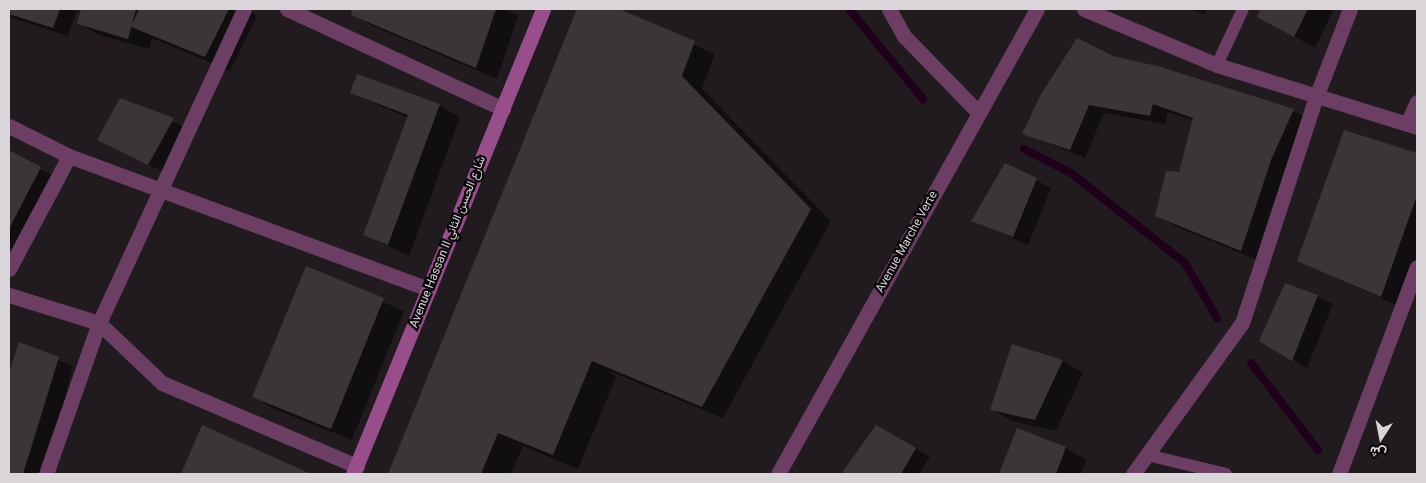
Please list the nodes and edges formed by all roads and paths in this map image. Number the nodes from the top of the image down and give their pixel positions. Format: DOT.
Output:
graph roads {
  1 [pos="244,9"];
  2 [pos="287,9"];
  3 [pos="543,9"];
  4 [pos="889,9"];
  5 [pos="1037,9"];
  6 [pos="1084,9"];
  7 [pos="1243,9"];
  8 [pos="1350,9"];
  9 [pos="1217,64"];
  10 [pos="1316,98"];
  11 [pos="1417,102"];
  12 [pos="502,109"];
  13 [pos="979,113"];
  14 [pos="1412,125"];
  15 [pos="9,126"];
  16 [pos="69,156"];
  17 [pos="160,191"];
  18 [pos="1417,267"];
  19 [pos="9,269"];
  20 [pos="429,289"];
  21 [pos="9,295"];
  22 [pos="99,323"];
  23 [pos="1147,454"];
  24 [pos="355,470"];
  25 [pos="46,474"];
  26 [pos="778,474"];
  27 [pos="1133,474"];
  28 [pos="1226,474"];
  29 [pos="1339,474"];
  1 -- 17 [label="street"];
  2 -- 12 [label="street"];
  3 -- 12 [label="street, Avenue Hassan II شارع الحسن الثاني"];
  4 -- 13 [label="street"];
  5 -- 13 [label="street, Avenue Marche Verte"];
  6 -- 9 [label="street"];
  7 -- 9 [label="lane"];
  8 -- 10 [label="street"];
  9 -- 10 [label="street"];
  10 -- 14 [label="street"];
  10 -- 23 [label="street"];
  11 -- 14 [label="street"];
  12 -- 20 [label="street, Avenue Hassan II شارع الحسن الثاني"];
  13 -- 26 [label="street, Avenue Marche Verte"];
  15 -- 16 [label="street"];
  16 -- 17 [label="street"];
  16 -- 19 [label="street"];
  17 -- 20 [label="street"];
  17 -- 22 [label="street"];
  18 -- 29 [label="street"];
  20 -- 24 [label="street, Avenue Hassan II شارع الحسن الثاني"];
  21 -- 22 [label="street"];
  22 -- 24 [label="street"];
  22 -- 25 [label="street"];
  23 -- 27 [label="street"];
  23 -- 28 [label="lane"];
}
